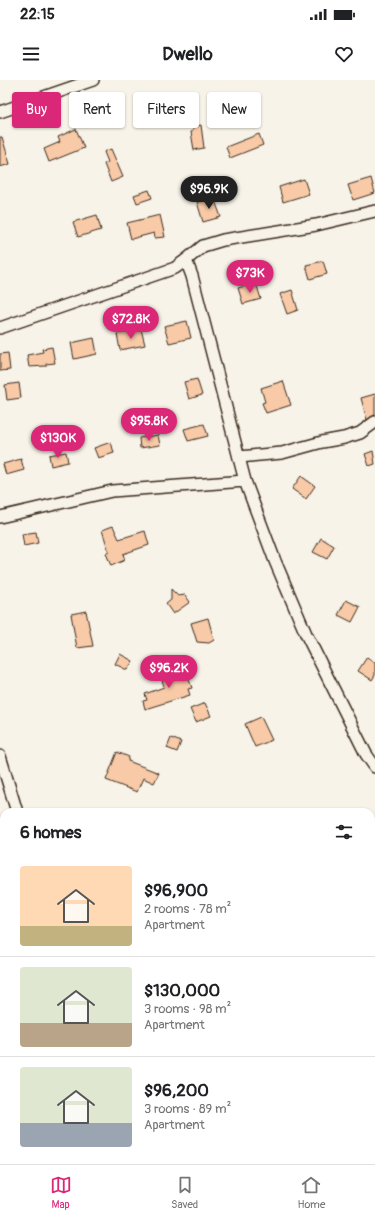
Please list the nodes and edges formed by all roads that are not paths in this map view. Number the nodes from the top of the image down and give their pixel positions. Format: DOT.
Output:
graph roads {
  1 [pos="93,80"];
  2 [pos="0,112"];
  3 [pos="375,211"];
  4 [pos="186,260"];
  5 [pos="0,328"];
  6 [pos="375,422"];
  7 [pos="239,457"];
  8 [pos="245,481"];
  9 [pos="0,517"];
  10 [pos="0,756"];
  11 [pos="375,767"];
  12 [pos="16,808"];
  1 -- 2 [label="street"];
  3 -- 4 [label="street"];
  4 -- 5 [label="street"];
  4 -- 7 [label="street"];
  6 -- 7 [label="street"];
  7 -- 8 [label="street"];
  8 -- 9 [label="street"];
  8 -- 11 [label="street"];
  10 -- 12 [label="street"];
}
